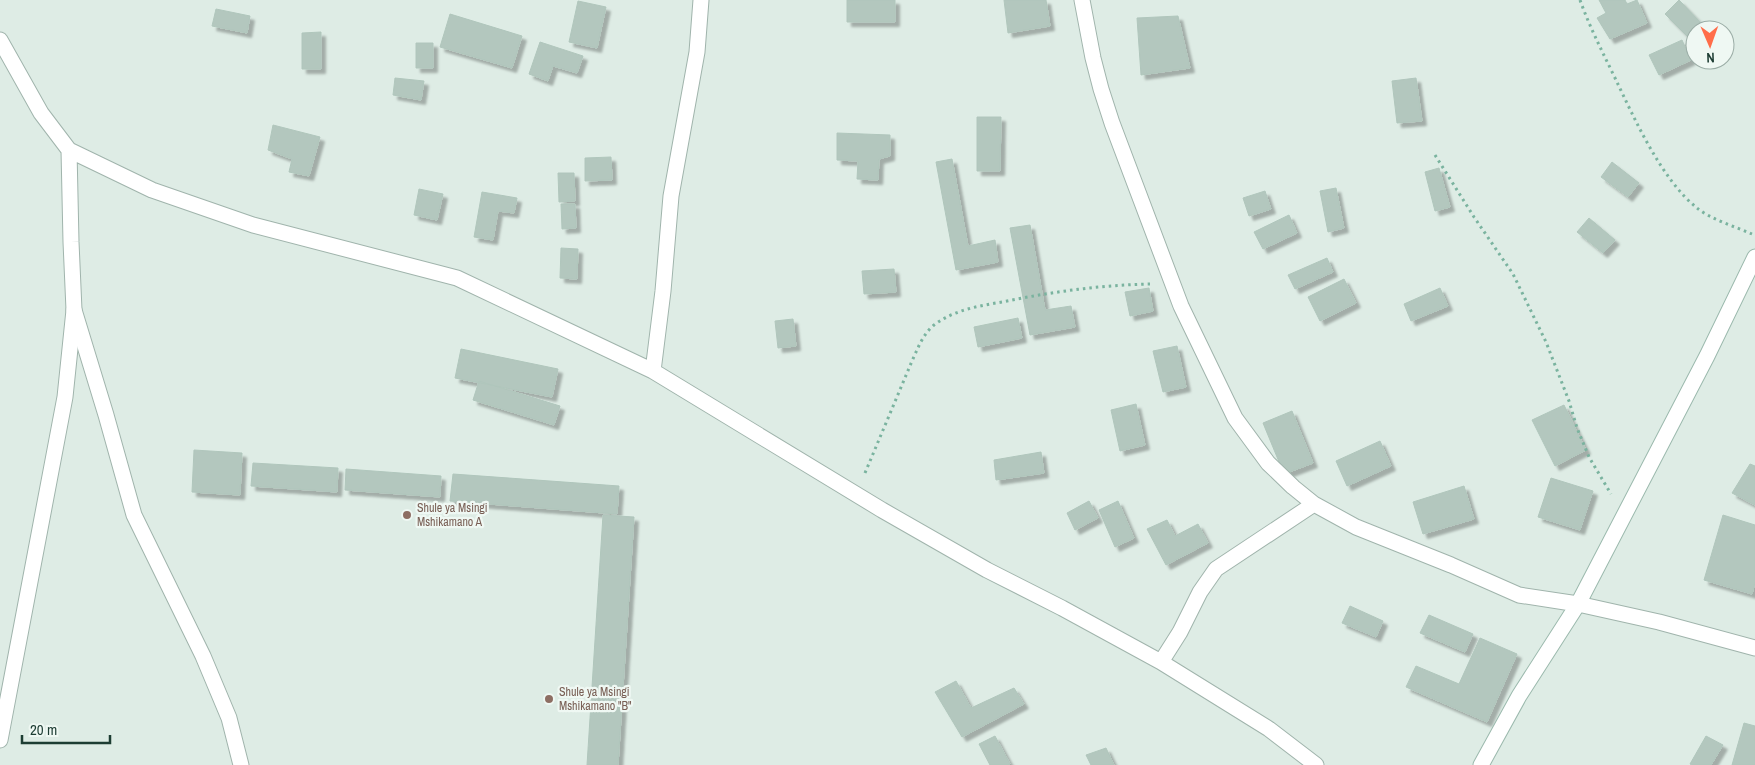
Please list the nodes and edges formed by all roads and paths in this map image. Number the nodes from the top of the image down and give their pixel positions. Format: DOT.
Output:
graph roads {
  1 [pos="701,0"];
  2 [pos="1082,0"];
  3 [pos="1580,0"];
  4 [pos="0,40"];
  5 [pos="69,150"];
  6 [pos="1436,155"];
  7 [pos="1755,235"];
  8 [pos="1755,257"];
  9 [pos="1173,284"];
  10 [pos="74,310"];
  11 [pos="653,371"];
  12 [pos="856,494"];
  13 [pos="1314,504"];
  14 [pos="1625,515"];
  15 [pos="1578,604"];
  16 [pos="1755,648"];
  17 [pos="1161,662"];
  18 [pos="0,740"];
  19 [pos="241,765"];
  20 [pos="1316,765"];
  21 [pos="1481,765"];
  1 -- 11 [label="street"];
  2 -- 9 [label="street"];
  3 -- 7 [label="path"];
  4 -- 5 [label="street"];
  5 -- 10 [label="street"];
  5 -- 11 [label="street"];
  6 -- 14 [label="path"];
  8 -- 14 [label="street"];
  9 -- 12 [label="path"];
  9 -- 13 [label="street"];
  10 -- 18 [label="street"];
  10 -- 19 [label="street"];
  11 -- 12 [label="street"];
  12 -- 17 [label="street"];
  13 -- 15 [label="street"];
  13 -- 17 [label="street"];
  14 -- 15 [label="street"];
  15 -- 16 [label="street"];
  15 -- 21 [label="street"];
  17 -- 20 [label="street"];
}
